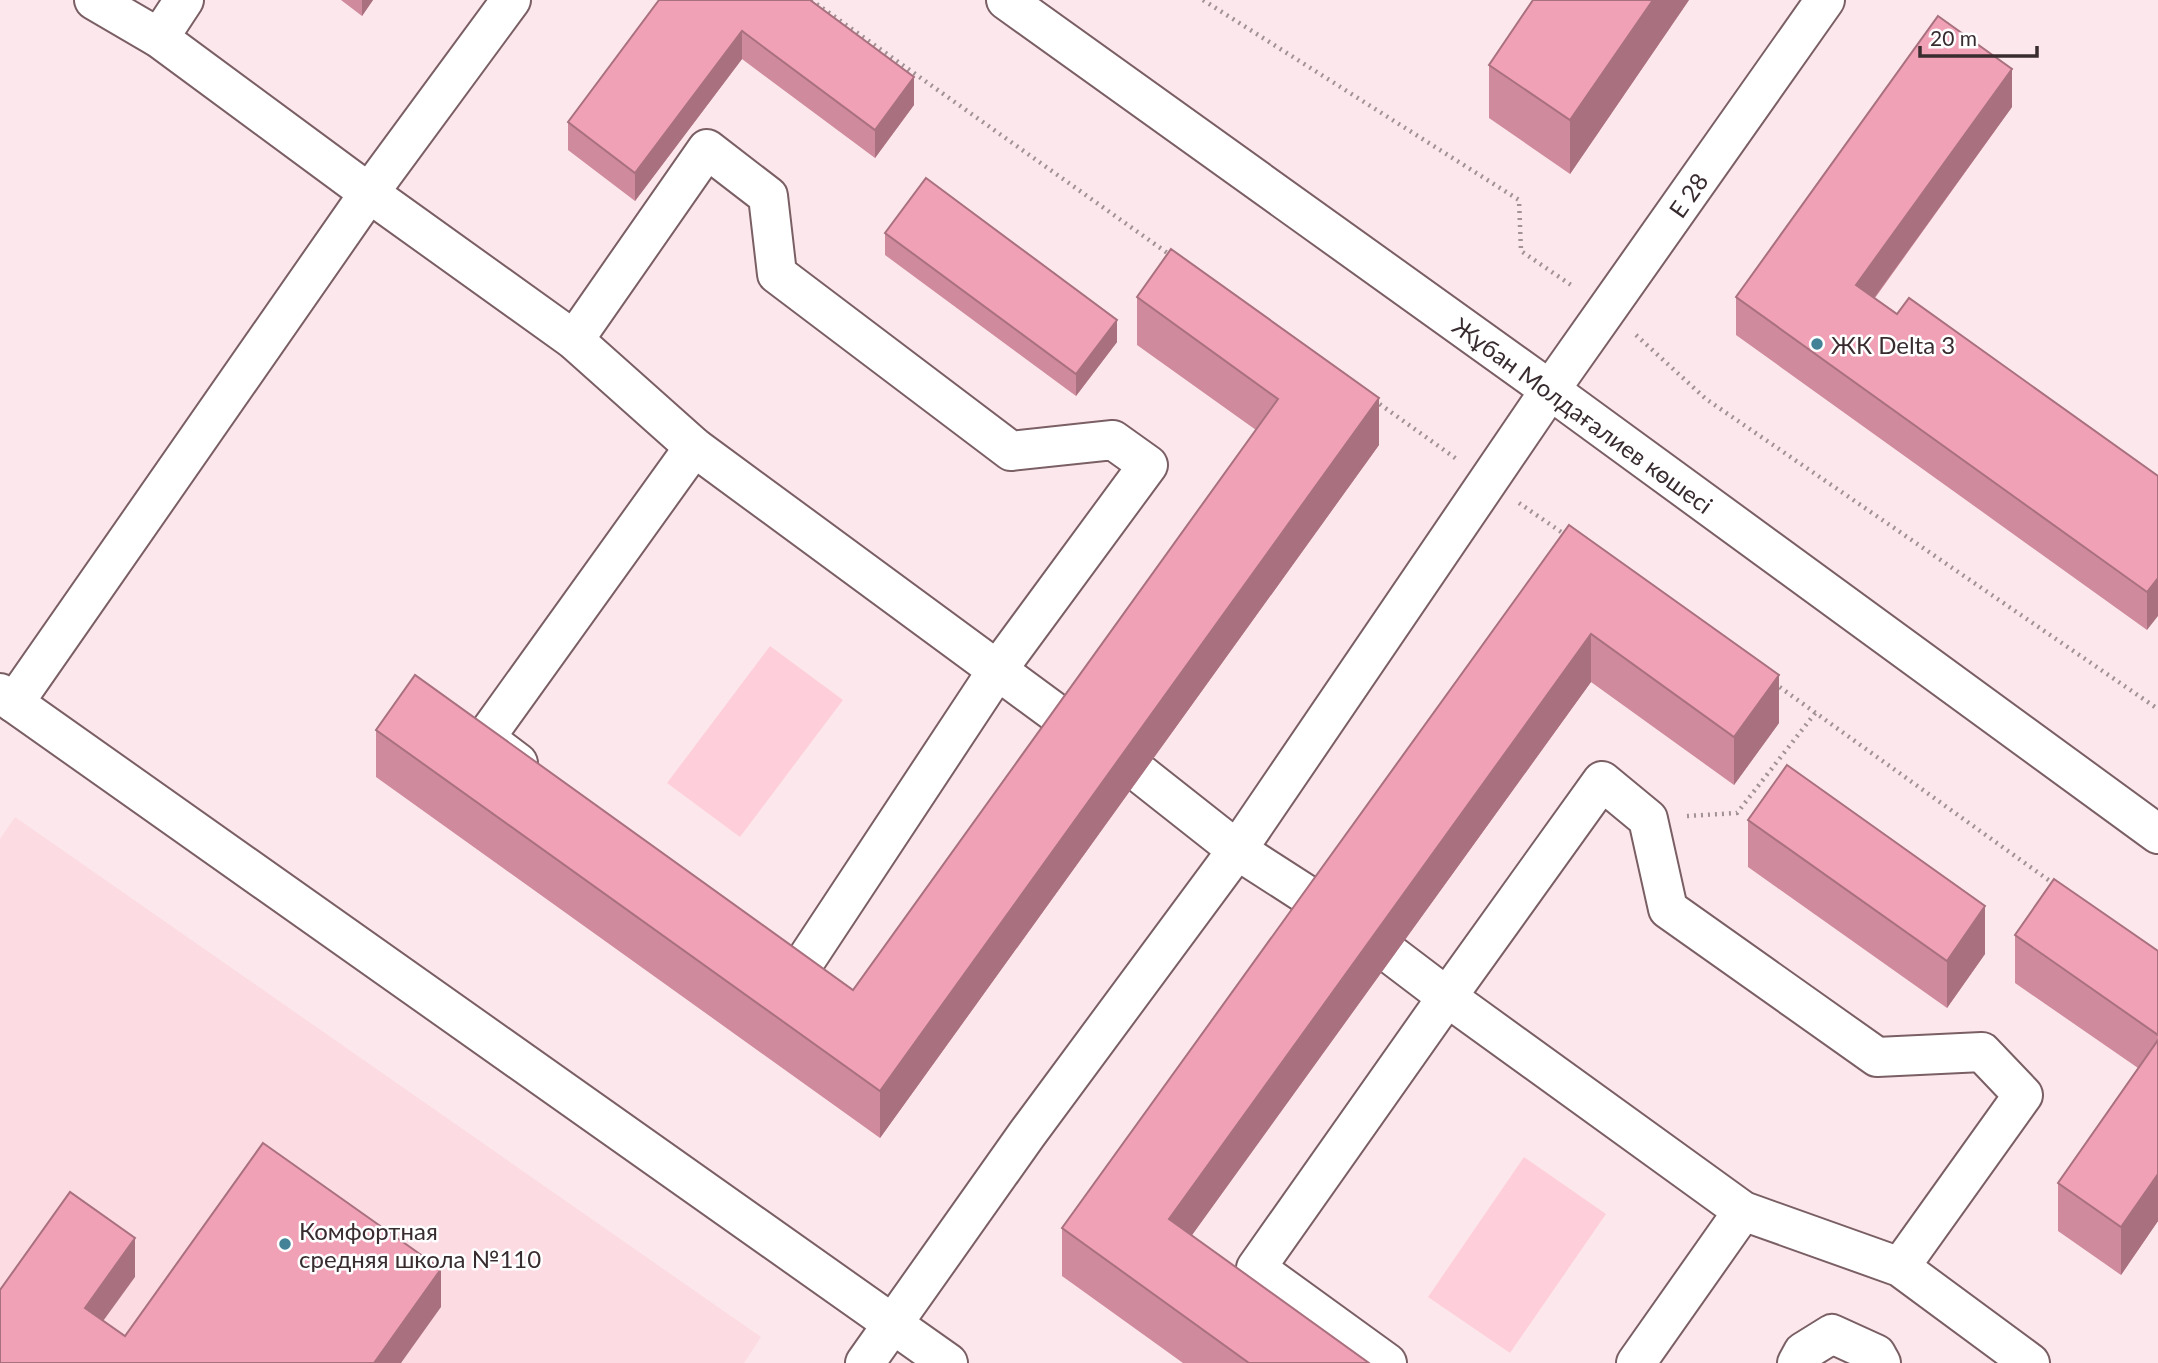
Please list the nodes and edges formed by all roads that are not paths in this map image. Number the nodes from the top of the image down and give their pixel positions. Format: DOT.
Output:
graph roads {
  1 [pos="94,0"];
  2 [pos="184,0"];
  3 [pos="511,0"];
  4 [pos="1006,0"];
  5 [pos="1825,0"];
  6 [pos="159,38"];
  7 [pos="369,193"];
  8 [pos="574,340"];
  9 [pos="1550,390"];
  10 [pos="694,447"];
  11 [pos="998,669"];
  12 [pos="7,698"];
  13 [pos="1076,728"];
  14 [pos="1142,775"];
  15 [pos="540,780"];
  16 [pos="2158,834"];
  17 [pos="1237,850"];
  18 [pos="1327,908"];
  19 [pos="740,933"];
  20 [pos="1393,956"];
  21 [pos="1447,998"];
  22 [pos="1742,1211"];
  23 [pos="1900,1267"];
  24 [pos="893,1323"];
  25 [pos="865,1363"];
  26 [pos="948,1363"];
  27 [pos="1387,1363"];
  28 [pos="1636,1363"];
  29 [pos="1797,1363"];
  30 [pos="1881,1363"];
  31 [pos="2030,1363"];
  1 -- 6 [label="street"];
  2 -- 6 [label="street"];
  3 -- 7 [label="street"];
  4 -- 9 [label="street, Жұбан Молдағалиев көшесі"];
  5 -- 9 [label="street, E 28"];
  6 -- 7 [label="street"];
  7 -- 8 [label="street"];
  7 -- 12 [label="street"];
  8 -- 10 [label="street"];
  8 -- 11 [label="street"];
  9 -- 16 [label="street, Жұбан Молдағалиев көшесі"];
  9 -- 17 [label="street, E 28"];
  10 -- 11 [label="street"];
  10 -- 15 [label="street"];
  11 -- 13 [label="street"];
  11 -- 19 [label="street"];
  12 -- 24 [label="street"];
  14 -- 17 [label="street"];
  17 -- 18 [label="street"];
  17 -- 24 [label="street, E 28"];
  20 -- 21 [label="street"];
  21 -- 22 [label="street"];
  21 -- 23 [label="street"];
  21 -- 27 [label="street"];
  22 -- 23 [label="street"];
  22 -- 28 [label="street"];
  23 -- 31 [label="street"];
  24 -- 25 [label="street, E 28"];
  24 -- 26 [label="street"];
  29 -- 30 [label="street"];
}
